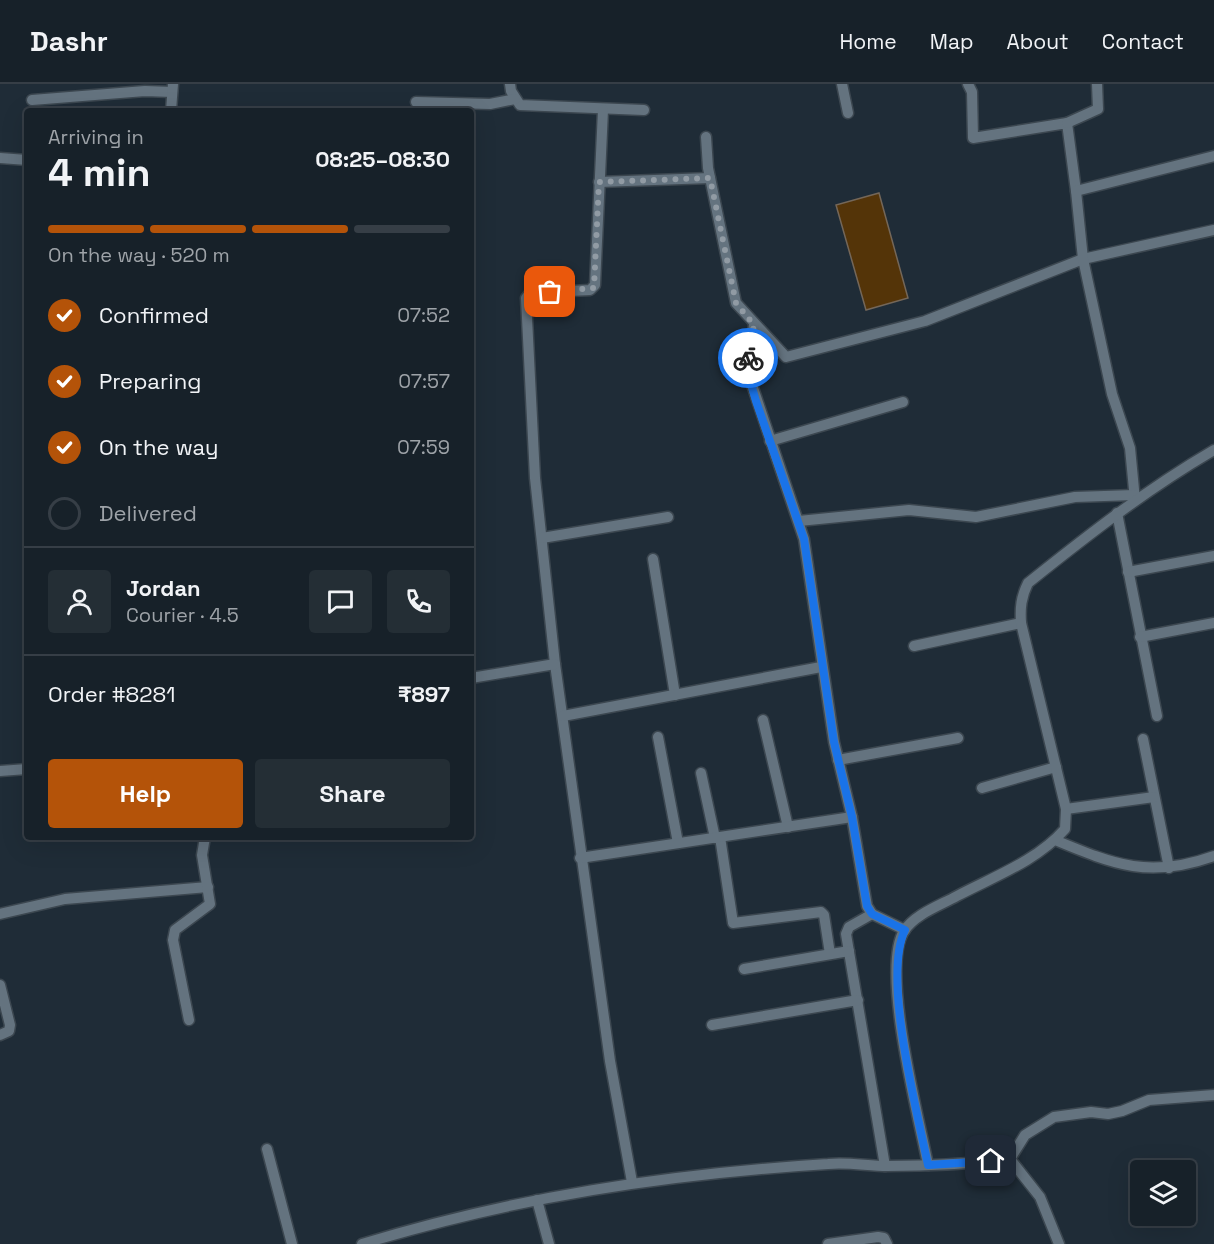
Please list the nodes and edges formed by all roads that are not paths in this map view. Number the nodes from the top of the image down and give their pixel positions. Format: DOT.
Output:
graph roads {
  1 [pos="510,84"];
  2 [pos="842,84"];
  3 [pos="968,84"];
  4 [pos="1097,84"];
  5 [pos="173,88"];
  6 [pos="515,99"];
  7 [pos="32,100"];
  8 [pos="416,102"];
  9 [pos="171,108"];
  10 [pos="603,110"];
  11 [pos="644,110"];
  12 [pos="848,113"];
  13 [pos="1066,123"];
  14 [pos="706,137"];
  15 [pos="1214,156"];
  16 [pos="0,158"];
  17 [pos="24,160"];
  18 [pos="710,178"];
  19 [pos="599,182"];
  20 [pos="1076,191"];
  21 [pos="1214,230"];
  22 [pos="1083,259"];
  23 [pos="754,325"];
  24 [pos="903,402"];
  25 [pos="770,441"];
  26 [pos="1214,450"];
  27 [pos="1135,497"];
  28 [pos="1117,513"];
  29 [pos="668,517"];
  30 [pos="799,521"];
  31 [pos="542,538"];
  32 [pos="1214,556"];
  33 [pos="653,559"];
  34 [pos="1128,572"];
  35 [pos="1214,622"];
  36 [pos="1021,624"];
  37 [pos="1140,637"];
  38 [pos="914,646"];
  39 [pos="555,664"];
  40 [pos="821,668"];
  41 [pos="474,678"];
  42 [pos="675,695"];
  43 [pos="563,716"];
  44 [pos="1156,716"];
  45 [pos="763,720"];
  46 [pos="658,737"];
  47 [pos="958,738"];
  48 [pos="1143,739"];
  49 [pos="838,760"];
  50 [pos="1056,767"];
  51 [pos="24,769"];
  52 [pos="0,771"];
  53 [pos="701,773"];
  54 [pos="982,788"];
  55 [pos="1154,797"];
  56 [pos="1066,809"];
  57 [pos="852,817"];
  58 [pos="788,827"];
  59 [pos="718,837"];
  60 [pos="204,840"];
  61 [pos="1055,840"];
  62 [pos="678,843"];
  63 [pos="1214,856"];
  64 [pos="580,858"];
  65 [pos="1169,868"];
  66 [pos="208,887"];
  67 [pos="0,914"];
  68 [pos="872,914"];
  69 [pos="905,930"];
  70 [pos="849,951"];
  71 [pos="830,954"];
  72 [pos="744,969"];
  73 [pos="0,985"];
  74 [pos="858,1000"];
  75 [pos="189,1020"];
  76 [pos="712,1025"];
  77 [pos="0,1035"];
  78 [pos="1214,1095"];
  79 [pos="267,1149"];
  80 [pos="1010,1159"];
  81 [pos="928,1165"];
  82 [pos="885,1166"];
  83 [pos="632,1182"];
  84 [pos="537,1200"];
  85 [pos="292,1244"];
  86 [pos="362,1244"];
  87 [pos="549,1244"];
  88 [pos="828,1244"];
  89 [pos="887,1244"];
  90 [pos="1059,1244"];
  1 -- 6 [label="street"];
  2 -- 12 [label="street"];
  3 -- 13 [label="street"];
  4 -- 13 [label="street"];
  5 -- 7 [label="street"];
  5 -- 9 [label="street"];
  6 -- 8 [label="street"];
  6 -- 10 [label="street"];
  10 -- 11 [label="street"];
  10 -- 19 [label="street"];
  13 -- 20 [label="street"];
  14 -- 18 [label="street"];
  15 -- 20 [label="street"];
  16 -- 17 [label="street"];
  18 -- 19 [label="street"];
  18 -- 23 [label="street"];
  19 -- 31 [label="street"];
  20 -- 22 [label="street"];
  21 -- 22 [label="street"];
  22 -- 23 [label="street"];
  22 -- 27 [label="street"];
  23 -- 25 [label="street"];
  24 -- 25 [label="street"];
  25 -- 30 [label="street"];
  26 -- 27 [label="street"];
  27 -- 28 [label="street"];
  27 -- 30 [label="street"];
  28 -- 34 [label="street"];
  28 -- 36 [label="street"];
  29 -- 31 [label="street"];
  30 -- 40 [label="street"];
  31 -- 39 [label="street"];
  32 -- 34 [label="street"];
  33 -- 42 [label="street"];
  34 -- 37 [label="street"];
  35 -- 37 [label="street"];
  36 -- 38 [label="street"];
  36 -- 50 [label="street"];
  37 -- 44 [label="street"];
  39 -- 41 [label="street"];
  39 -- 43 [label="street"];
  40 -- 42 [label="street"];
  40 -- 49 [label="street"];
  42 -- 43 [label="street"];
  43 -- 64 [label="street"];
  45 -- 58 [label="street"];
  46 -- 62 [label="street"];
  47 -- 49 [label="street"];
  48 -- 55 [label="street"];
  49 -- 57 [label="street"];
  50 -- 54 [label="street"];
  50 -- 56 [label="street"];
  51 -- 52 [label="street"];
  53 -- 59 [label="street"];
  55 -- 56 [label="street"];
  55 -- 65 [label="street"];
  56 -- 61 [label="street"];
  57 -- 58 [label="street"];
  57 -- 68 [label="street"];
  58 -- 59 [label="street"];
  59 -- 62 [label="street"];
  59 -- 71 [label="street"];
  60 -- 66 [label="street"];
  61 -- 65 [label="street"];
  61 -- 69 [label="street"];
  62 -- 64 [label="street"];
  63 -- 65 [label="street"];
  64 -- 83 [label="street"];
  66 -- 67 [label="street"];
  66 -- 75 [label="street"];
  68 -- 69 [label="street"];
  68 -- 70 [label="street"];
  69 -- 81 [label="street"];
  70 -- 71 [label="street"];
  70 -- 74 [label="street"];
  71 -- 72 [label="street"];
  73 -- 77 [label="street"];
  74 -- 76 [label="street"];
  74 -- 82 [label="street"];
  78 -- 80 [label="street"];
  79 -- 85 [label="street"];
  80 -- 81 [label="street"];
  80 -- 90 [label="street"];
  81 -- 82 [label="street"];
  82 -- 83 [label="street"];
  83 -- 84 [label="street"];
  84 -- 86 [label="street"];
  84 -- 87 [label="street"];
  88 -- 89 [label="street"];
}
